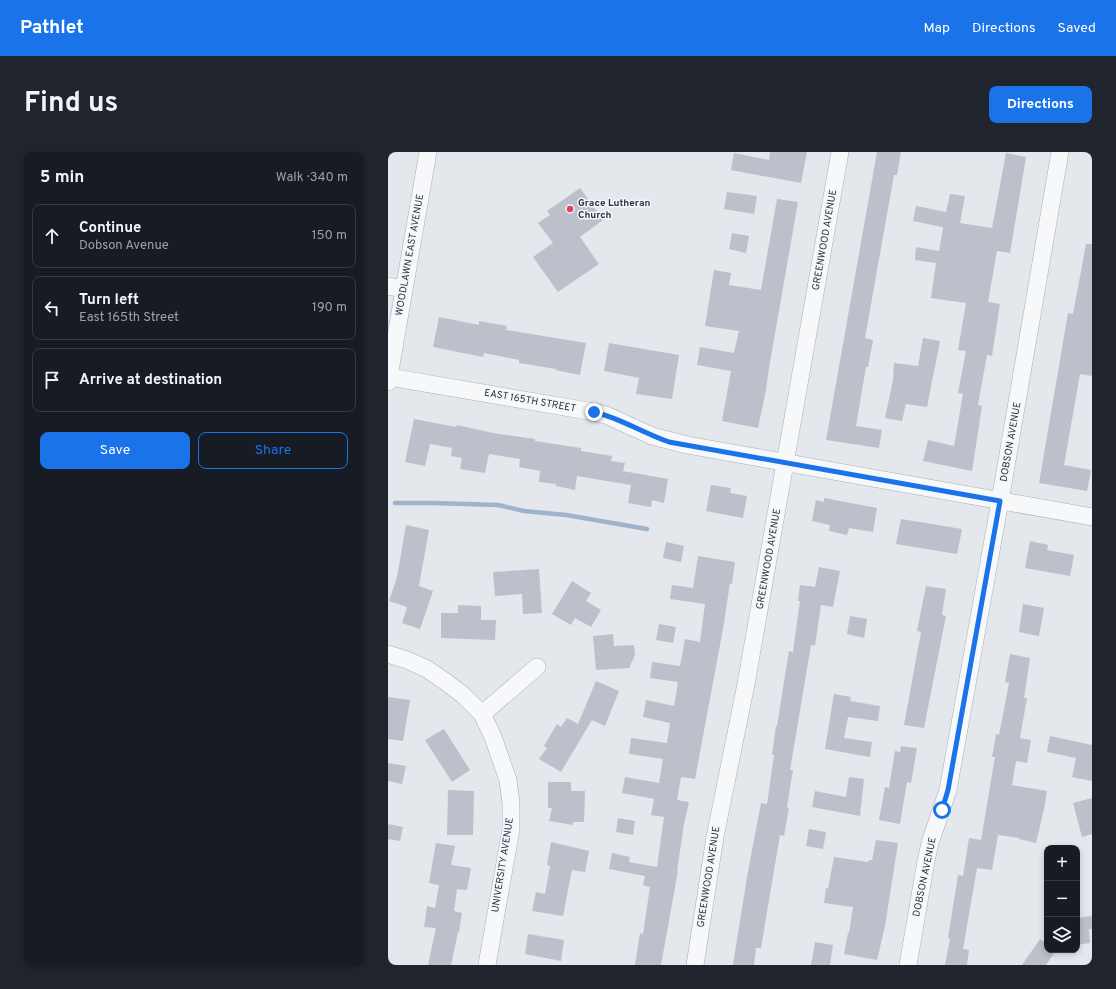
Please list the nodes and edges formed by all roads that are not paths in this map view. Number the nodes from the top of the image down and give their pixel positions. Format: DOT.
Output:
graph roads {
  1 [pos="428,152"];
  2 [pos="840,152"];
  3 [pos="1060,152"];
  4 [pos="396,288"];
  5 [pos="388,379"];
  6 [pos="786,463"];
  7 [pos="1000,501"];
  8 [pos="1092,517"];
  9 [pos="388,654"];
  10 [pos="537,667"];
  11 [pos="482,714"];
  12 [pos="487,965"];
  13 [pos="695,965"];
  14 [pos="908,965"];
  1 -- 4 [label="street, WOODLAWN EAST AVENUE"];
  2 -- 6 [label="street, GREENWOOD AVENUE"];
  3 -- 7 [label="street, DOBSON AVENUE"];
  4 -- 5 [label="street, WOODLAWN EAST AVENUE"];
  5 -- 6 [label="street, EAST 165TH STREET"];
  6 -- 7 [label="street, EAST 165TH STREET"];
  6 -- 13 [label="street, GREENWOOD AVENUE"];
  7 -- 8 [label="street, EAST 165TH STREET"];
  7 -- 14 [label="street, DOBSON AVENUE"];
  9 -- 11 [label="street, UNIVERSITY AVENUE"];
  10 -- 11 [label="street"];
  11 -- 12 [label="street, UNIVERSITY AVENUE"];
}
